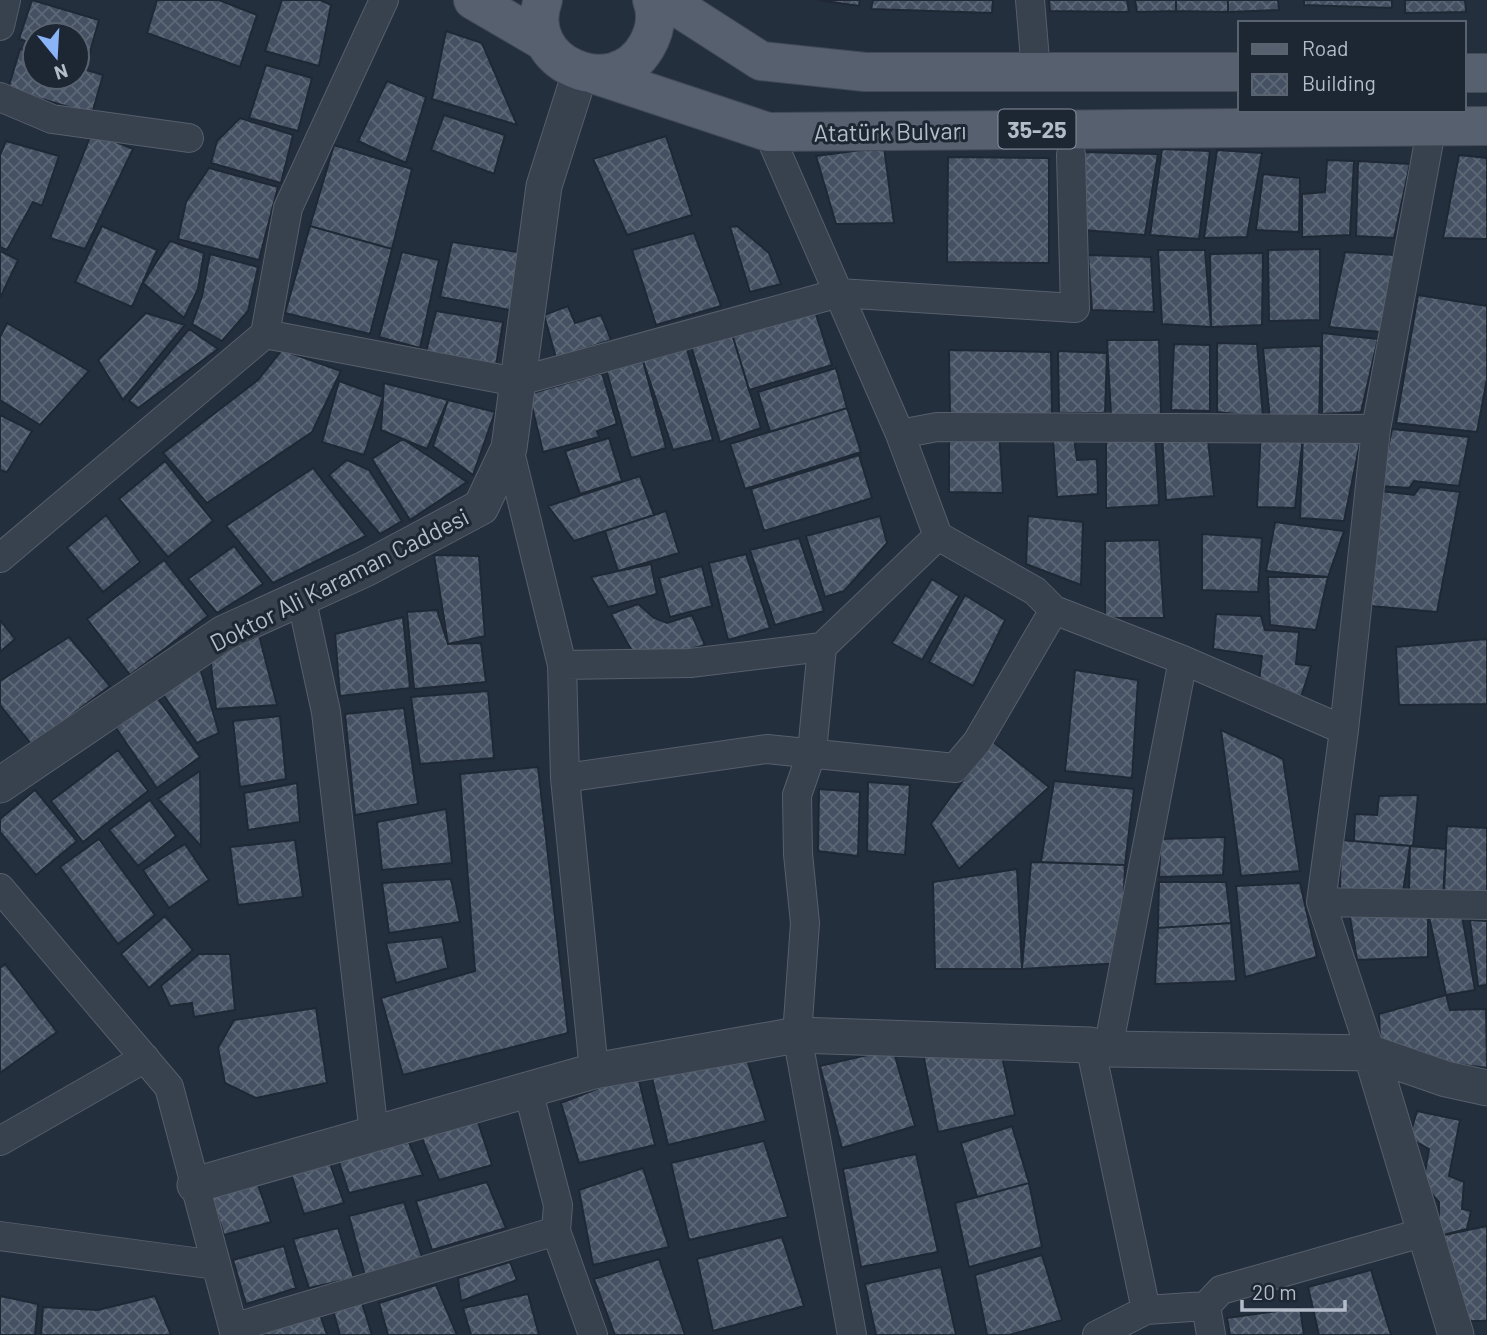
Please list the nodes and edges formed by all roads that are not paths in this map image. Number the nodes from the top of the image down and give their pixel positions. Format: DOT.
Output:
graph roads {
  1 [pos="6,0"];
  2 [pos="384,0"];
  3 [pos="473,0"];
  4 [pos="543,0"];
  5 [pos="652,0"];
  6 [pos="666,0"];
  7 [pos="1030,0"];
  8 [pos="0,26"];
  9 [pos="545,42"];
  10 [pos="1036,72"];
  11 [pos="1238,72"];
  12 [pos="1466,73"];
  13 [pos="1487,73"];
  14 [pos="588,74"];
  15 [pos="0,97"];
  16 [pos="1432,125"];
  17 [pos="1487,126"];
  18 [pos="768,132"];
  19 [pos="189,138"];
  20 [pos="1071,155"];
  21 [pos="839,293"];
  22 [pos="265,334"];
  23 [pos="516,382"];
  24 [pos="1376,429"];
  25 [pos="900,434"];
  26 [pos="509,448"];
  27 [pos="937,536"];
  28 [pos="0,558"];
  29 [pos="301,597"];
  30 [pos="1054,610"];
  31 [pos="822,647"];
  32 [pos="1183,660"];
  33 [pos="562,665"];
  34 [pos="1344,730"];
  35 [pos="812,752"];
  36 [pos="565,778"];
  37 [pos="0,785"];
  38 [pos="0,888"];
  39 [pos="1321,902"];
  40 [pos="1487,905"];
  41 [pos="797,1035"];
  42 [pos="1099,1047"];
  43 [pos="1370,1053"];
  44 [pos="145,1058"];
  45 [pos="594,1071"];
  46 [pos="1487,1088"];
  47 [pos="528,1090"];
  48 [pos="374,1134"];
  49 [pos="0,1141"];
  50 [pos="195,1185"];
  51 [pos="556,1231"];
  52 [pos="1425,1232"];
  53 [pos="0,1236"];
  54 [pos="216,1265"];
  55 [pos="1206,1306"];
  56 [pos="1146,1310"];
  57 [pos="234,1332"];
  58 [pos="593,1335"];
  59 [pos="852,1335"];
  60 [pos="1097,1335"];
  61 [pos="1211,1335"];
  62 [pos="1456,1335"];
  1 -- 8 [label="street"];
  2 -- 22 [label="street"];
  3 -- 9 [label="main road, 35-25"];
  4 -- 9 [label="main road"];
  5 -- 14 [label="main road"];
  6 -- 10 [label="main road"];
  7 -- 10 [label="street"];
  9 -- 14 [label="main road, 35-25"];
  10 -- 11 [label="main road"];
  12 -- 13 [label="main road"];
  14 -- 18 [label="main road, Atatürk Bulvarı / 35-25"];
  14 -- 23 [label="street, Doktor Ali Karaman Caddesi"];
  15 -- 19 [label="street"];
  16 -- 17 [label="main road, Atatürk Bulvarı / 35-25"];
  16 -- 18 [label="main road, Atatürk Bulvarı / 35-25"];
  16 -- 24 [label="street"];
  18 -- 21 [label="street"];
  20 -- 21 [label="street"];
  21 -- 23 [label="street"];
  21 -- 25 [label="street"];
  22 -- 23 [label="street"];
  22 -- 28 [label="street"];
  23 -- 26 [label="street, Doktor Ali Karaman Caddesi"];
  24 -- 25 [label="street"];
  24 -- 34 [label="street"];
  25 -- 27 [label="street"];
  26 -- 29 [label="street, Doktor Ali Karaman Caddesi"];
  26 -- 33 [label="street"];
  27 -- 30 [label="street"];
  27 -- 31 [label="street"];
  29 -- 37 [label="street, Doktor Ali Karaman Caddesi"];
  29 -- 48 [label="street"];
  30 -- 32 [label="street"];
  30 -- 35 [label="street"];
  31 -- 33 [label="street"];
  31 -- 35 [label="street"];
  32 -- 34 [label="street"];
  32 -- 42 [label="street"];
  33 -- 36 [label="street"];
  34 -- 39 [label="street"];
  35 -- 36 [label="street"];
  35 -- 41 [label="street"];
  36 -- 45 [label="street"];
  38 -- 44 [label="street"];
  39 -- 40 [label="street"];
  39 -- 43 [label="street"];
  41 -- 42 [label="street"];
  41 -- 45 [label="street"];
  41 -- 59 [label="street"];
  42 -- 43 [label="street"];
  42 -- 56 [label="street"];
  43 -- 46 [label="street"];
  43 -- 52 [label="street"];
  44 -- 49 [label="street"];
  44 -- 50 [label="street"];
  45 -- 47 [label="street"];
  47 -- 48 [label="street"];
  47 -- 51 [label="street"];
  48 -- 50 [label="street"];
  50 -- 54 [label="street"];
  51 -- 57 [label="street"];
  51 -- 58 [label="street"];
  52 -- 55 [label="street"];
  52 -- 62 [label="street"];
  53 -- 54 [label="street"];
  54 -- 57 [label="street"];
  55 -- 56 [label="street"];
  55 -- 61 [label="street"];
  56 -- 60 [label="street"];
}
